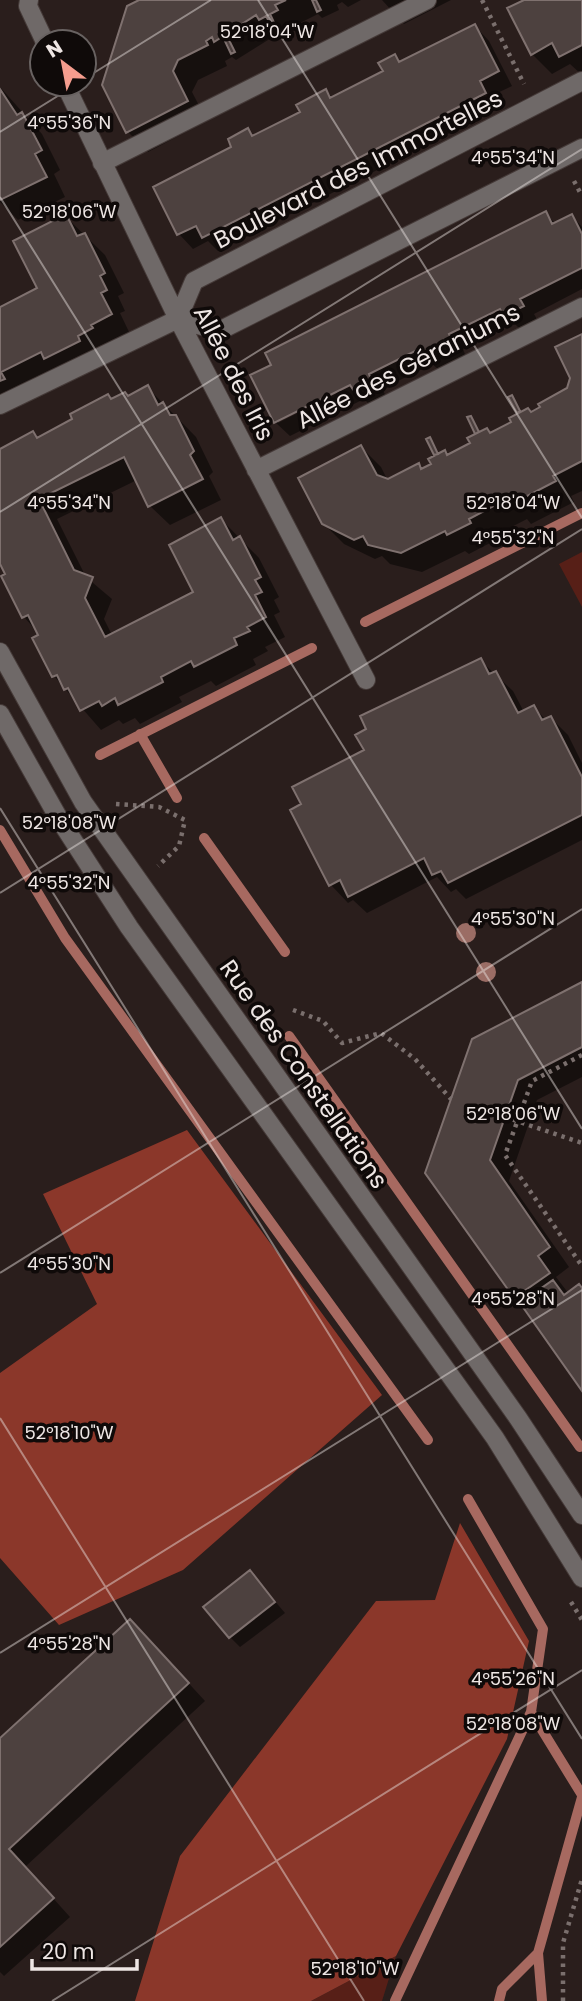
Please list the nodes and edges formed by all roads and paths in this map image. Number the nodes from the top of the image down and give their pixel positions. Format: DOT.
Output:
graph roads {
  1 [pos="29,0"];
  2 [pos="427,0"];
  3 [pos="482,0"];
  4 [pos="38,28"];
  5 [pos="582,81"];
  6 [pos="529,95"];
  7 [pos="72,98"];
  8 [pos="582,148"];
  9 [pos="102,163"];
  10 [pos="582,307"];
  11 [pos="178,319"];
  12 [pos="0,405"];
  13 [pos="256,470"];
  14 [pos="0,652"];
  15 [pos="366,680"];
  16 [pos="0,714"];
  17 [pos="111,795"];
  18 [pos="164,877"];
  19 [pos="293,1010"];
  20 [pos="582,1055"];
  21 [pos="451,1099"];
  22 [pos="505,1117"];
  23 [pos="516,1122"];
  24 [pos="582,1143"];
  25 [pos="582,1266"];
  26 [pos="582,1515"];
  27 [pos="582,1578"];
  28 [pos="582,1879"];
  29 [pos="563,2001"];
  1 -- 4 [label="street"];
  2 -- 9 [label="street"];
  3 -- 6 [label="path"];
  5 -- 11 [label="street, Boulevard des Immortelles"];
  7 -- 9 [label="street, Allée des Iris"];
  8 -- 11 [label="street"];
  9 -- 11 [label="street, Allée des Iris"];
  10 -- 13 [label="street, Allée des Géraniums"];
  11 -- 12 [label="street"];
  11 -- 13 [label="street, Allée des Iris"];
  13 -- 15 [label="street, Allée des Iris"];
  14 -- 26 [label="street, Rue des Constellations"];
  16 -- 27 [label="street"];
  17 -- 18 [label="path"];
  19 -- 21 [label="path"];
  20 -- 23 [label="path"];
  22 -- 23 [label="path"];
  23 -- 24 [label="path"];
  23 -- 25 [label="path"];
  28 -- 29 [label="path"];
}
